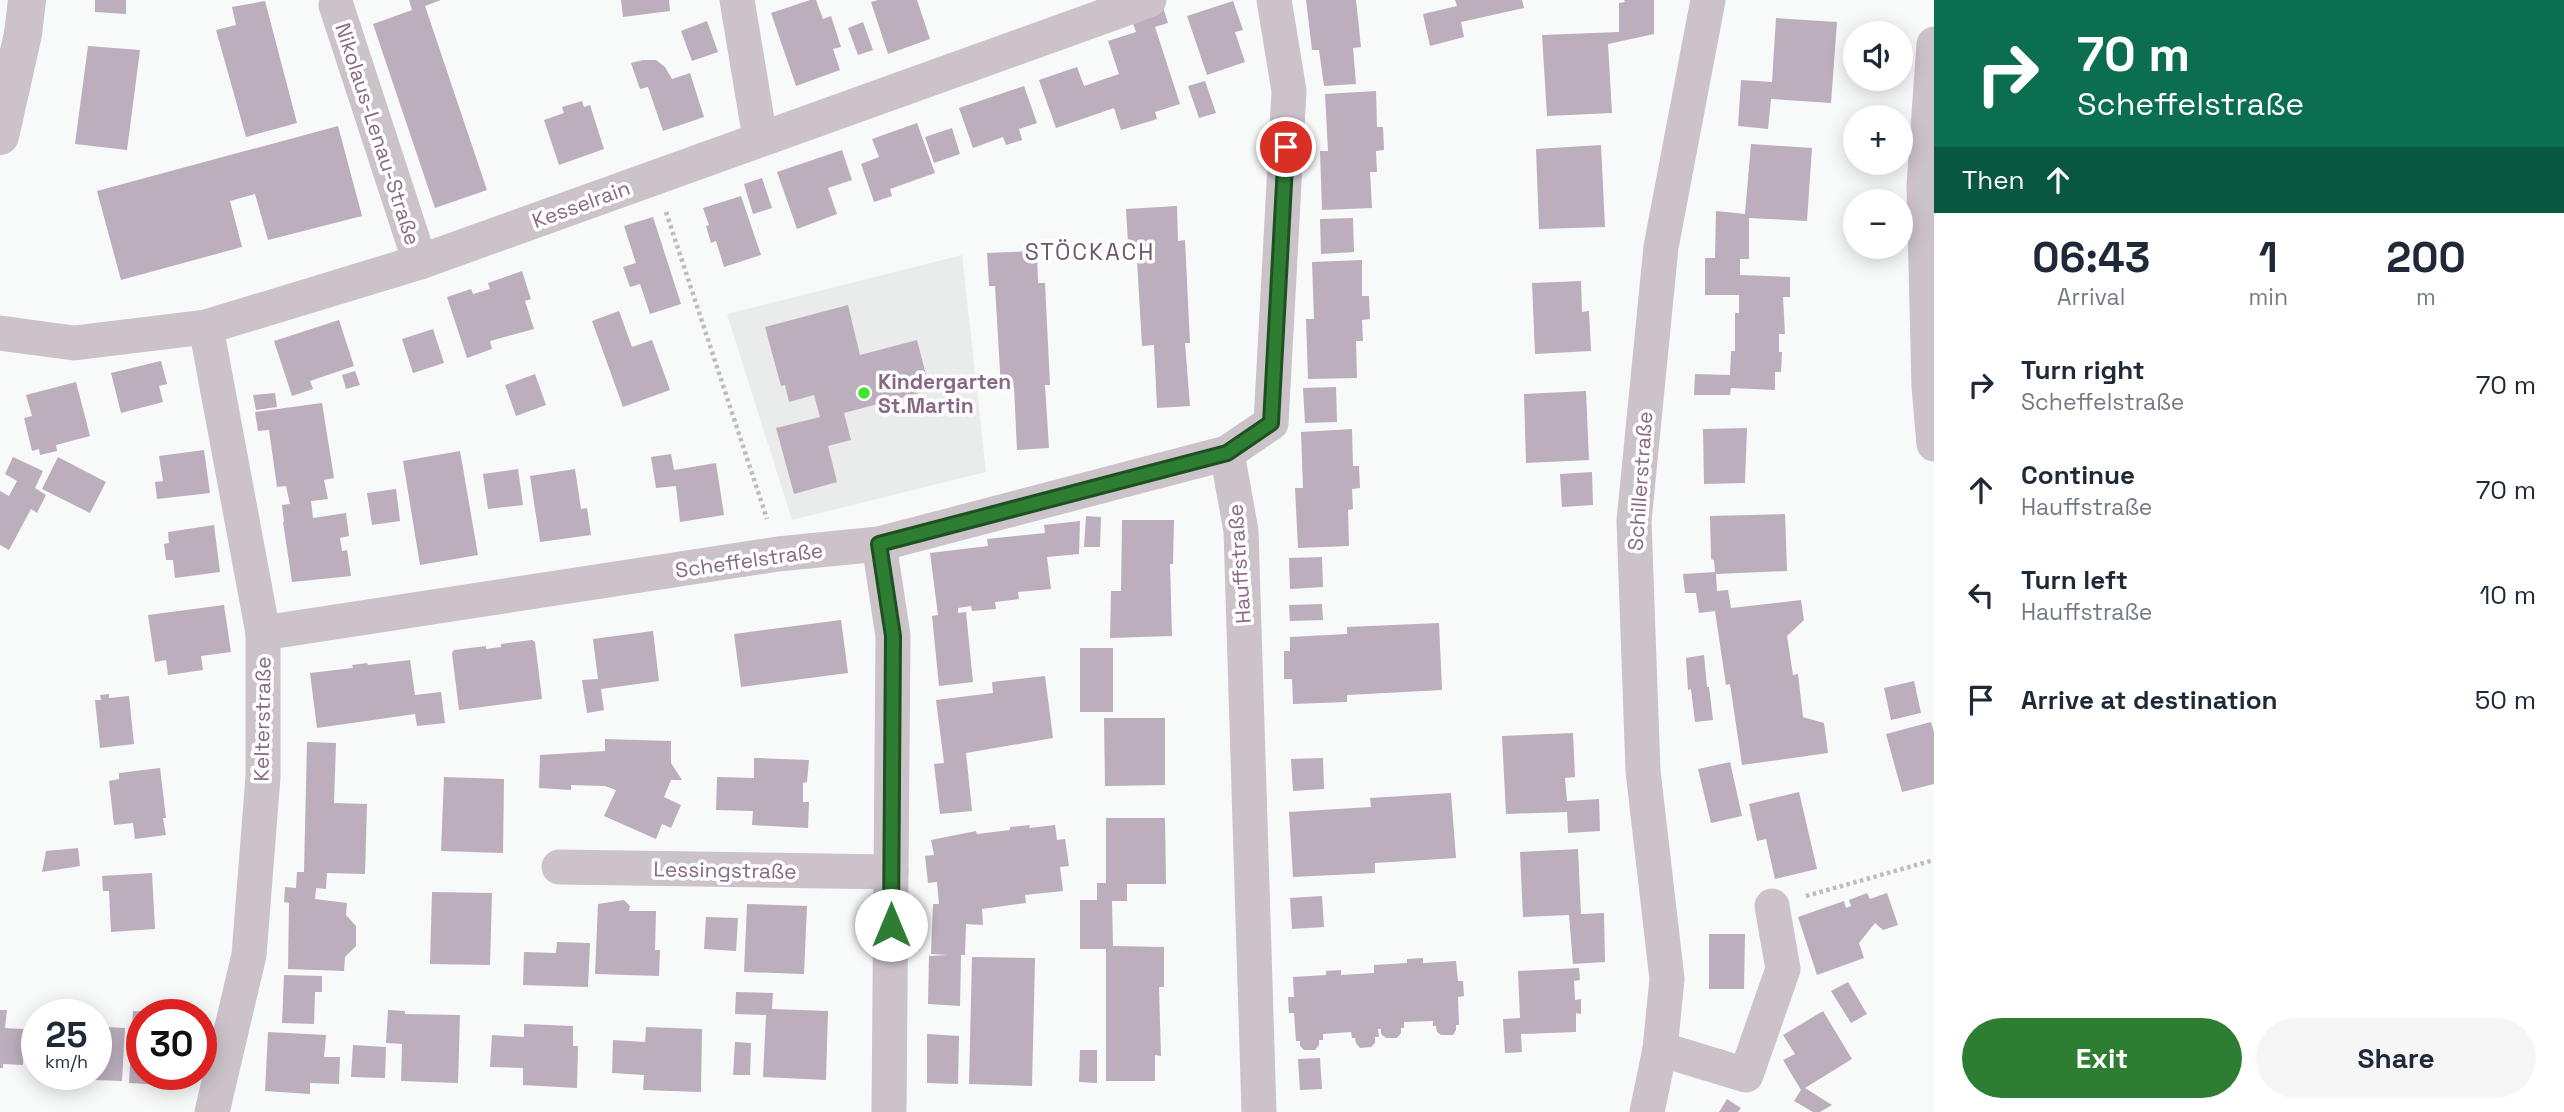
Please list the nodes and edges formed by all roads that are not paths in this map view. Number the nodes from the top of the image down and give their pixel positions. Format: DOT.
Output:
graph roads {
  1 [pos="27,0"];
  2 [pos="737,0"];
  3 [pos="1149,0"];
  4 [pos="1274,0"];
  5 [pos="1708,0"];
  6 [pos="336,5"];
  7 [pos="1086,10"];
  8 [pos="1934,44"];
  9 [pos="0,136"];
  10 [pos="760,138"];
  11 [pos="420,262"];
  12 [pos="206,327"];
  13 [pos="0,333"];
  14 [pos="1934,444"];
  15 [pos="1227,453"];
  16 [pos="879,544"];
  17 [pos="263,633"];
  18 [pos="559,867"];
  19 [pos="891,872"];
  20 [pos="1772,906"];
  21 [pos="1660,1049"];
  22 [pos="212,1112"];
  23 [pos="889,1112"];
  24 [pos="1259,1112"];
  25 [pos="1647,1112"];
  1 -- 9 [label="street"];
  2 -- 10 [label="street"];
  3 -- 7 [label="street, Kesselrain"];
  4 -- 15 [label="street"];
  5 -- 21 [label="street, Schillerstraße"];
  6 -- 11 [label="street, Nikolaus-Lenau-Straße"];
  7 -- 10 [label="street, Kesselrain"];
  8 -- 14 [label="street"];
  10 -- 11 [label="street, Kesselrain"];
  11 -- 12 [label="street, Kesselrain"];
  12 -- 13 [label="street, Kesselrain"];
  12 -- 17 [label="street, Kelterstraße"];
  15 -- 16 [label="street, Scheffelstraße"];
  15 -- 24 [label="street, Hauffstraße"];
  16 -- 17 [label="street, Scheffelstraße"];
  16 -- 19 [label="street"];
  17 -- 22 [label="street, Kelterstraße"];
  18 -- 19 [label="street, Lessingstraße"];
  19 -- 23 [label="street"];
  20 -- 21 [label="street"];
  21 -- 25 [label="street, Schillerstraße"];
}
